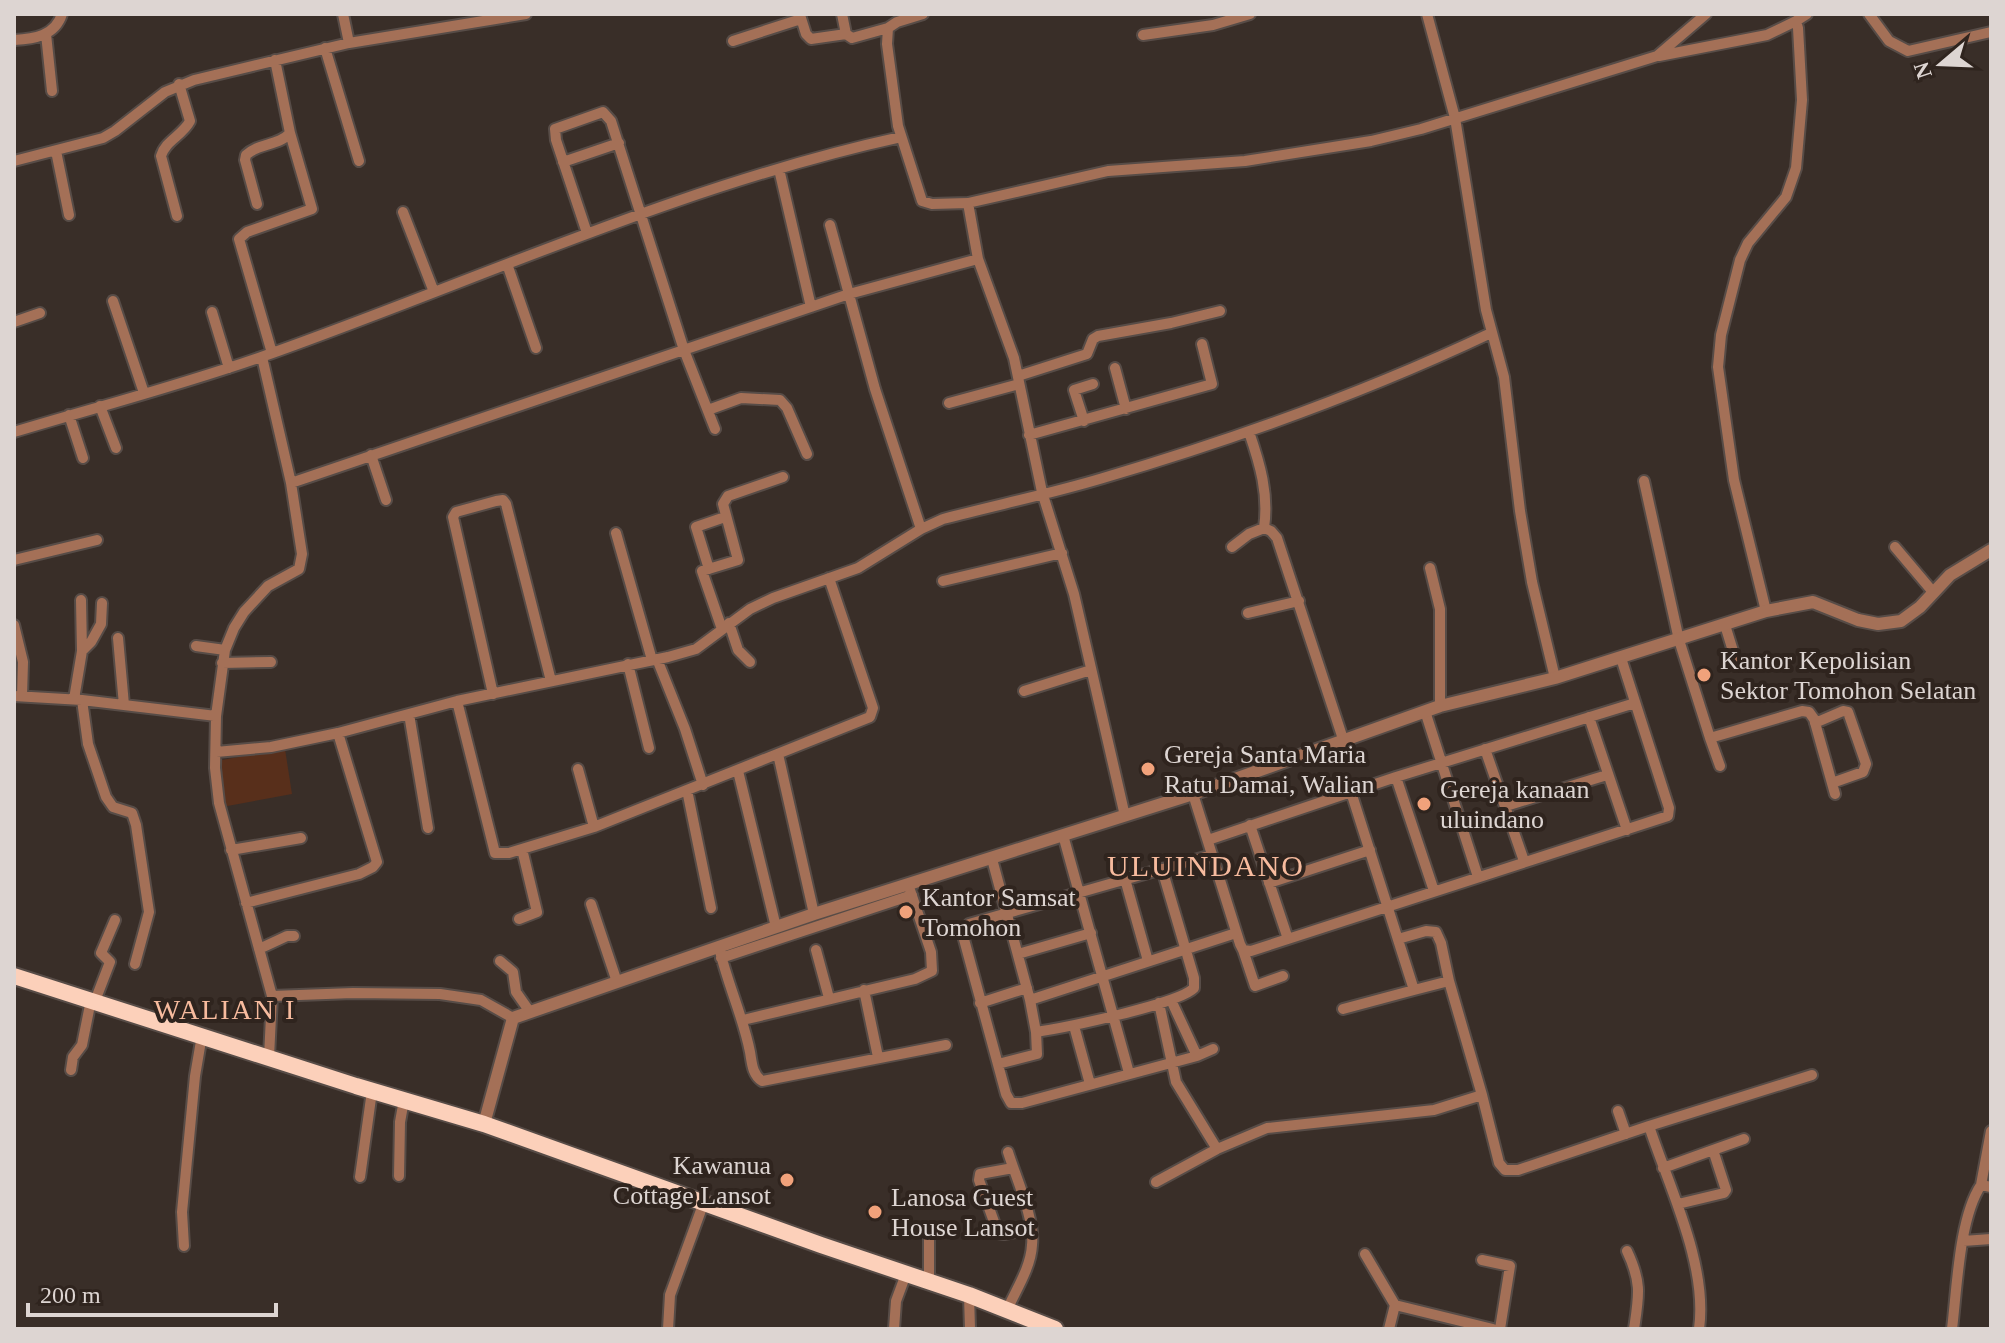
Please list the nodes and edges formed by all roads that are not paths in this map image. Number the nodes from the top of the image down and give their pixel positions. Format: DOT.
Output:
graph roads {
  1 [pos="62,14"];
  2 [pos="343,14"];
  3 [pos="526,14"];
  4 [pos="842,14"];
  5 [pos="923,14"];
  6 [pos="1250,14"];
  7 [pos="1427,14"];
  8 [pos="1706,14"];
  9 [pos="1807,14"];
  10 [pos="1869,14"];
  11 [pos="800,16"];
  12 [pos="910,16"];
  13 [pos="1211,19"];
  14 [pos="1796,21"];
  15 [pos="888,28"];
  16 [pos="1991,32"];
  17 [pos="46,34"];
  18 [pos="846,34"];
  19 [pos="1143,35"];
  20 [pos="14,40"];
  21 [pos="733,41"];
  22 [pos="349,43"];
  23 [pos="325,48"];
  24 [pos="1657,56"];
  25 [pos="275,60"];
  26 [pos="179,84"];
  27 [pos="52,91"];
  28 [pos="1455,118"];
  29 [pos="290,133"];
  30 [pos="901,137"];
  31 [pos="619,143"];
  32 [pos="56,151"];
  33 [pos="14,161"];
  34 [pos="359,161"];
  35 [pos="563,162"];
  36 [pos="779,169"];
  37 [pos="968,203"];
  38 [pos="257,204"];
  39 [pos="403,212"];
  40 [pos="642,213"];
  41 [pos="69,215"];
  42 [pos="177,216"];
  43 [pos="830,225"];
  44 [pos="587,233"];
  45 [pos="978,259"];
  46 [pos="507,264"];
  47 [pos="434,292"];
  48 [pos="849,294"];
  49 [pos="113,301"];
  50 [pos="811,307"];
  51 [pos="1220,311"];
  52 [pos="212,312"];
  53 [pos="40,313"];
  54 [pos="14,322"];
  55 [pos="1491,333"];
  56 [pos="1202,344"];
  57 [pos="536,348"];
  58 [pos="684,350"];
  59 [pos="267,355"];
  60 [pos="229,368"];
  61 [pos="1115,368"];
  62 [pos="1019,380"];
  63 [pos="1093,384"];
  64 [pos="144,393"];
  65 [pos="949,403"];
  66 [pos="100,406"];
  67 [pos="1126,409"];
  68 [pos="708,410"];
  69 [pos="69,415"];
  70 [pos="1084,421"];
  71 [pos="715,429"];
  72 [pos="14,432"];
  73 [pos="1249,432"];
  74 [pos="1029,435"];
  75 [pos="116,448"];
  76 [pos="807,454"];
  77 [pos="371,455"];
  78 [pos="83,458"];
  79 [pos="783,477"];
  80 [pos="1644,481"];
  81 [pos="291,483"];
  82 [pos="1042,492"];
  83 [pos="386,500"];
  84 [pos="725,517"];
  85 [pos="1264,528"];
  86 [pos="921,529"];
  87 [pos="616,533"];
  88 [pos="97,540"];
  89 [pos="1232,547"];
  90 [pos="1895,547"];
  91 [pos="1991,550"];
  92 [pos="1062,553"];
  93 [pos="14,560"];
  94 [pos="1430,568"];
  95 [pos="709,569"];
  96 [pos="829,578"];
  97 [pos="943,581"];
  98 [pos="1933,592"];
  99 [pos="81,600"];
  100 [pos="1299,601"];
  101 [pos="102,603"];
  102 [pos="1766,611"];
  103 [pos="1248,613"];
  104 [pos="14,625"];
  105 [pos="1725,625"];
  106 [pos="725,626"];
  107 [pos="118,638"];
  108 [pos="1679,640"];
  109 [pos="196,646"];
  110 [pos="225,650"];
  111 [pos="82,651"];
  112 [pos="1621,658"];
  113 [pos="655,660"];
  114 [pos="271,662"];
  115 [pos="750,662"];
  116 [pos="222,663"];
  117 [pos="628,664"];
  118 [pos="1737,664"];
  119 [pos="1091,670"];
  120 [pos="1555,678"];
  121 [pos="551,681"];
  122 [pos="1024,691"];
  123 [pos="493,694"];
  124 [pos="18,696"];
  125 [pos="78,700"];
  126 [pos="457,701"];
  127 [pos="1635,703"];
  128 [pos="124,705"];
  129 [pos="1440,706"];
  130 [pos="1425,711"];
  131 [pos="409,714"];
  132 [pos="216,716"];
  133 [pos="1589,717"];
  134 [pos="1815,723"];
  135 [pos="338,733"];
  136 [pos="1710,738"];
  137 [pos="1344,742"];
  138 [pos="649,748"];
  139 [pos="1485,749"];
  140 [pos="216,752"];
  141 [pos="778,754"];
  142 [pos="1441,763"];
  143 [pos="1720,766"];
  144 [pos="578,769"];
  145 [pos="738,771"];
  146 [pos="1607,775"];
  147 [pos="1396,777"];
  148 [pos="703,785"];
  149 [pos="687,790"];
  150 [pos="1351,792"];
  151 [pos="1193,794"];
  152 [pos="1506,806"];
  153 [pos="1125,816"];
  154 [pos="1250,825"];
  155 [pos="594,827"];
  156 [pos="428,828"];
  157 [pos="1627,830"];
  158 [pos="1063,835"];
  159 [pos="301,838"];
  160 [pos="1208,840"];
  161 [pos="522,849"];
  162 [pos="231,850"];
  163 [pos="1370,850"];
  164 [pos="1212,855"];
  165 [pos="992,859"];
  166 [pos="1524,861"];
  167 [pos="1163,869"];
  168 [pos="1478,877"];
  169 [pos="1125,879"];
  170 [pos="1269,883"];
  171 [pos="910,890"];
  172 [pos="1434,891"];
  173 [pos="1079,892"];
  174 [pos="246,903"];
  175 [pos="591,904"];
  176 [pos="1388,907"];
  177 [pos="711,908"];
  178 [pos="1007,913"];
  179 [pos="814,914"];
  180 [pos="519,919"];
  181 [pos="115,920"];
  182 [pos="776,927"];
  183 [pos="1091,933"];
  184 [pos="1236,933"];
  185 [pos="294,936"];
  186 [pos="1288,939"];
  187 [pos="1398,939"];
  188 [pos="259,949"];
  189 [pos="816,950"];
  190 [pos="1185,950"];
  191 [pos="1243,950"];
  192 [pos="720,952"];
  193 [pos="1018,954"];
  194 [pos="500,961"];
  195 [pos="1148,961"];
  196 [pos="135,964"];
  197 [pos="1102,974"];
  198 [pos="14,976"];
  199 [pos="1283,976"];
  200 [pos="1449,981"];
  201 [pos="617,982"];
  202 [pos="864,990"];
  203 [pos="1414,990"];
  204 [pos="1028,994"];
  205 [pos="272,996"];
  206 [pos="829,998"];
  207 [pos="93,1000"];
  208 [pos="1171,1000"];
  209 [pos="980,1003"];
  210 [pos="1159,1003"];
  211 [pos="1343,1009"];
  212 [pos="530,1012"];
  213 [pos="1115,1015"];
  214 [pos="513,1018"];
  215 [pos="743,1020"];
  216 [pos="1074,1026"];
  217 [pos="1036,1032"];
  218 [pos="202,1035"];
  219 [pos="946,1045"];
  220 [pos="1213,1049"];
  221 [pos="1197,1056"];
  222 [pos="269,1057"];
  223 [pos="878,1057"];
  224 [pos="998,1064"];
  225 [pos="1173,1064"];
  226 [pos="71,1070"];
  227 [pos="1129,1073"];
  228 [pos="1812,1075"];
  229 [pos="1090,1084"];
  230 [pos="372,1091"];
  231 [pos="1482,1095"];
  232 [pos="404,1100"];
  233 [pos="1618,1111"];
  234 [pos="484,1124"];
  235 [pos="1649,1126"];
  236 [pos="1991,1131"];
  237 [pos="1626,1134"];
  238 [pos="1744,1139"];
  239 [pos="1217,1149"];
  240 [pos="1713,1150"];
  241 [pos="1008,1152"];
  242 [pos="1013,1168"];
  243 [pos="1663,1168"];
  244 [pos="399,1176"];
  245 [pos="360,1177"];
  246 [pos="1156,1182"];
  247 [pos="1986,1186"];
  248 [pos="704,1202"];
  249 [pos="1678,1204"];
  250 [pos="929,1227"];
  251 [pos="1031,1229"];
  252 [pos="1991,1239"];
  253 [pos="1963,1241"];
  254 [pos="184,1246"];
  255 [pos="1627,1251"];
  256 [pos="1365,1254"];
  257 [pos="1482,1260"];
  258 [pos="906,1274"];
  259 [pos="929,1282"];
  260 [pos="969,1295"];
  261 [pos="1395,1305"];
  262 [pos="1007,1310"];
  263 [pos="668,1329"];
  264 [pos="894,1329"];
  265 [pos="970,1329"];
  266 [pos="1055,1329"];
  267 [pos="1389,1329"];
  268 [pos="1493,1329"];
  269 [pos="1500,1329"];
  270 [pos="1634,1329"];
  271 [pos="1699,1329"];
  272 [pos="1952,1329"];
  1 -- 17 [label="street"];
  2 -- 22 [label="street"];
  3 -- 22 [label="street"];
  4 -- 18 [label="street"];
  5 -- 12 [label="street"];
  6 -- 13 [label="street"];
  7 -- 28 [label="street"];
  8 -- 24 [label="street"];
  9 -- 14 [label="street"];
  10 -- 16 [label="street"];
  11 -- 18 [label="street"];
  11 -- 21 [label="street"];
  12 -- 15 [label="street"];
  13 -- 19 [label="street"];
  14 -- 24 [label="street"];
  14 -- 102 [label="street"];
  15 -- 18 [label="street"];
  15 -- 30 [label="street"];
  17 -- 20 [label="street"];
  17 -- 27 [label="street"];
  22 -- 23 [label="street"];
  23 -- 25 [label="street"];
  23 -- 34 [label="street"];
  24 -- 28 [label="street"];
  25 -- 26 [label="street"];
  25 -- 29 [label="street"];
  26 -- 32 [label="street"];
  26 -- 42 [label="street"];
  28 -- 37 [label="street"];
  28 -- 55 [label="street"];
  29 -- 38 [label="street"];
  29 -- 59 [label="street"];
  30 -- 36 [label="street"];
  30 -- 37 [label="street"];
  31 -- 35 [label="street"];
  31 -- 35 [label="street"];
  31 -- 40 [label="street"];
  32 -- 33 [label="street"];
  32 -- 41 [label="street"];
  35 -- 44 [label="street"];
  36 -- 40 [label="street"];
  36 -- 50 [label="street"];
  37 -- 45 [label="street"];
  39 -- 47 [label="street"];
  40 -- 44 [label="street"];
  40 -- 58 [label="street"];
  43 -- 48 [label="street"];
  44 -- 46 [label="street"];
  45 -- 48 [label="street"];
  45 -- 62 [label="street"];
  46 -- 47 [label="street"];
  46 -- 57 [label="street"];
  47 -- 59 [label="street"];
  48 -- 50 [label="street"];
  48 -- 86 [label="street"];
  49 -- 64 [label="street"];
  50 -- 58 [label="street"];
  51 -- 62 [label="street"];
  52 -- 60 [label="street"];
  53 -- 54 [label="street"];
  55 -- 73 [label="street"];
  55 -- 120 [label="street"];
  56 -- 67 [label="street"];
  58 -- 68 [label="street"];
  58 -- 77 [label="street"];
  59 -- 60 [label="street"];
  59 -- 81 [label="street"];
  60 -- 64 [label="street"];
  61 -- 67 [label="street"];
  62 -- 65 [label="street"];
  62 -- 74 [label="street"];
  63 -- 70 [label="street"];
  64 -- 66 [label="street"];
  66 -- 69 [label="street"];
  66 -- 75 [label="street"];
  67 -- 70 [label="street"];
  68 -- 71 [label="street"];
  68 -- 76 [label="street"];
  69 -- 72 [label="street"];
  69 -- 78 [label="street"];
  70 -- 74 [label="street"];
  73 -- 82 [label="street"];
  73 -- 85 [label="street"];
  74 -- 82 [label="street"];
  77 -- 81 [label="street"];
  77 -- 83 [label="street"];
  79 -- 84 [label="street"];
  80 -- 108 [label="street"];
  81 -- 110 [label="street"];
  82 -- 86 [label="street"];
  82 -- 92 [label="street"];
  84 -- 95 [label="street"];
  84 -- 95 [label="street"];
  85 -- 89 [label="street"];
  85 -- 100 [label="street"];
  86 -- 96 [label="street"];
  87 -- 113 [label="street"];
  88 -- 93 [label="street"];
  90 -- 98 [label="street"];
  91 -- 98 [label="street"];
  92 -- 97 [label="street"];
  92 -- 119 [label="street"];
  94 -- 129 [label="street"];
  95 -- 106 [label="street"];
  96 -- 106 [label="street"];
  96 -- 141 [label="street"];
  98 -- 102 [label="street"];
  99 -- 111 [label="street"];
  100 -- 103 [label="street"];
  100 -- 137 [label="street"];
  101 -- 111 [label="street"];
  102 -- 105 [label="street"];
  104 -- 124 [label="street"];
  105 -- 108 [label="street"];
  105 -- 118 [label="street"];
  106 -- 113 [label="street"];
  106 -- 115 [label="street"];
  107 -- 128 [label="street"];
  108 -- 112 [label="street"];
  108 -- 136 [label="street"];
  109 -- 110 [label="street"];
  110 -- 116 [label="street"];
  111 -- 125 [label="street"];
  112 -- 120 [label="street"];
  112 -- 127 [label="street"];
  113 -- 117 [label="street"];
  113 -- 148 [label="street"];
  114 -- 116 [label="street"];
  116 -- 132 [label="street"];
  117 -- 121 [label="street"];
  117 -- 138 [label="street"];
  119 -- 122 [label="street"];
  119 -- 153 [label="street"];
  120 -- 129 [label="street"];
  121 -- 123 [label="street"];
  121 -- 123 [label="street"];
  123 -- 126 [label="street"];
  124 -- 125 [label="street"];
  125 -- 128 [label="street"];
  125 -- 196 [label="street"];
  126 -- 131 [label="street"];
  126 -- 161 [label="street"];
  127 -- 133 [label="street"];
  127 -- 157 [label="street"];
  128 -- 132 [label="street"];
  129 -- 130 [label="street"];
  130 -- 137 [label="street"];
  130 -- 142 [label="street"];
  131 -- 135 [label="street"];
  131 -- 156 [label="street"];
  132 -- 140 [label="street"];
  133 -- 139 [label="street"];
  133 -- 146 [label="street"];
  134 -- 134 [label="street"];
  134 -- 136 [label="street"];
  135 -- 140 [label="street"];
  135 -- 174 [label="street"];
  136 -- 143 [label="street"];
  137 -- 151 [label="street"];
  139 -- 142 [label="street"];
  139 -- 152 [label="street"];
  140 -- 162 [label="street"];
  141 -- 145 [label="street"];
  141 -- 179 [label="street"];
  142 -- 147 [label="street"];
  142 -- 168 [label="street"];
  144 -- 155 [label="street"];
  145 -- 148 [label="street"];
  145 -- 182 [label="street"];
  146 -- 152 [label="street"];
  146 -- 157 [label="street"];
  147 -- 150 [label="street"];
  147 -- 172 [label="street"];
  148 -- 149 [label="street"];
  149 -- 155 [label="street"];
  149 -- 177 [label="street"];
  150 -- 154 [label="street"];
  150 -- 163 [label="street"];
  151 -- 153 [label="street"];
  151 -- 160 [label="street"];
  152 -- 166 [label="street"];
  153 -- 158 [label="street"];
  154 -- 160 [label="street"];
  154 -- 170 [label="street"];
  155 -- 161 [label="street"];
  157 -- 166 [label="street"];
  158 -- 165 [label="street"];
  158 -- 173 [label="street"];
  159 -- 162 [label="street"];
  160 -- 164 [label="street"];
  161 -- 180 [label="street"];
  162 -- 174 [label="street"];
  163 -- 170 [label="street"];
  163 -- 176 [label="street"];
  164 -- 167 [label="street"];
  164 -- 184 [label="street"];
  165 -- 171 [label="street"];
  165 -- 178 [label="street"];
  166 -- 168 [label="street"];
  167 -- 169 [label="street"];
  167 -- 190 [label="street"];
  168 -- 172 [label="street"];
  169 -- 173 [label="street"];
  169 -- 195 [label="street"];
  170 -- 186 [label="street"];
  171 -- 179 [label="street"];
  171 -- 192 [label="street"];
  171 -- 202 [label="street"];
  172 -- 176 [label="street"];
  173 -- 178 [label="street"];
  173 -- 183 [label="street"];
  174 -- 188 [label="street"];
  175 -- 201 [label="street"];
  176 -- 186 [label="street"];
  176 -- 187 [label="street"];
  178 -- 193 [label="street"];
  178 -- 209 [label="street"];
  179 -- 182 [label="street"];
  181 -- 207 [label="street"];
  182 -- 192 [label="street"];
  183 -- 193 [label="street"];
  183 -- 197 [label="street"];
  184 -- 190 [label="street"];
  184 -- 191 [label="street"];
  185 -- 188 [label="street"];
  186 -- 191 [label="street"];
  187 -- 200 [label="street"];
  187 -- 203 [label="street"];
  188 -- 205 [label="street"];
  189 -- 206 [label="street"];
  190 -- 195 [label="street"];
  190 -- 208 [label="street"];
  191 -- 199 [label="street"];
  192 -- 201 [label="street"];
  192 -- 215 [label="street"];
  193 -- 204 [label="street"];
  194 -- 212 [label="street"];
  195 -- 197 [label="street"];
  197 -- 204 [label="street"];
  197 -- 213 [label="street"];
  198 -- 207 [label="highway"];
  200 -- 203 [label="street"];
  200 -- 231 [label="street"];
  201 -- 212 [label="street"];
  202 -- 206 [label="street"];
  202 -- 223 [label="street"];
  203 -- 211 [label="street"];
  204 -- 209 [label="street"];
  204 -- 217 [label="street"];
  205 -- 214 [label="street"];
  205 -- 222 [label="street"];
  206 -- 215 [label="street"];
  207 -- 218 [label="highway"];
  207 -- 226 [label="street"];
  208 -- 210 [label="street"];
  208 -- 221 [label="street"];
  209 -- 224 [label="street"];
  210 -- 213 [label="street"];
  210 -- 225 [label="street"];
  212 -- 214 [label="street"];
  213 -- 216 [label="street"];
  213 -- 227 [label="street"];
  214 -- 234 [label="street"];
  215 -- 223 [label="street"];
  216 -- 217 [label="street"];
  216 -- 229 [label="street"];
  217 -- 224 [label="street"];
  218 -- 222 [label="highway"];
  218 -- 254 [label="street"];
  219 -- 223 [label="street"];
  220 -- 221 [label="street"];
  221 -- 225 [label="street"];
  222 -- 230 [label="highway"];
  224 -- 229 [label="street"];
  225 -- 227 [label="street"];
  225 -- 239 [label="street"];
  227 -- 229 [label="street"];
  228 -- 235 [label="street"];
  230 -- 232 [label="highway"];
  230 -- 245 [label="street"];
  231 -- 237 [label="street"];
  231 -- 239 [label="street"];
  232 -- 234 [label="highway"];
  232 -- 244 [label="street"];
  233 -- 237 [label="street"];
  234 -- 248 [label="highway"];
  235 -- 237 [label="street"];
  235 -- 243 [label="street"];
  236 -- 247 [label="street"];
  238 -- 240 [label="street"];
  239 -- 246 [label="street"];
  240 -- 243 [label="street"];
  240 -- 249 [label="street"];
  241 -- 242 [label="street"];
  242 -- 251 [label="street"];
  242 -- 251 [label="street"];
  243 -- 249 [label="street"];
  247 -- 253 [label="street"];
  248 -- 258 [label="highway"];
  248 -- 263 [label="street"];
  249 -- 271 [label="street"];
  250 -- 259 [label="street"];
  251 -- 262 [label="street"];
  252 -- 253 [label="street"];
  253 -- 272 [label="street"];
  255 -- 270 [label="street"];
  256 -- 261 [label="street"];
  257 -- 269 [label="street"];
  258 -- 259 [label="highway"];
  258 -- 264 [label="street"];
  259 -- 260 [label="highway"];
  260 -- 262 [label="highway"];
  260 -- 265 [label="street"];
  261 -- 267 [label="street"];
  261 -- 268 [label="street"];
  262 -- 266 [label="highway"];
}
